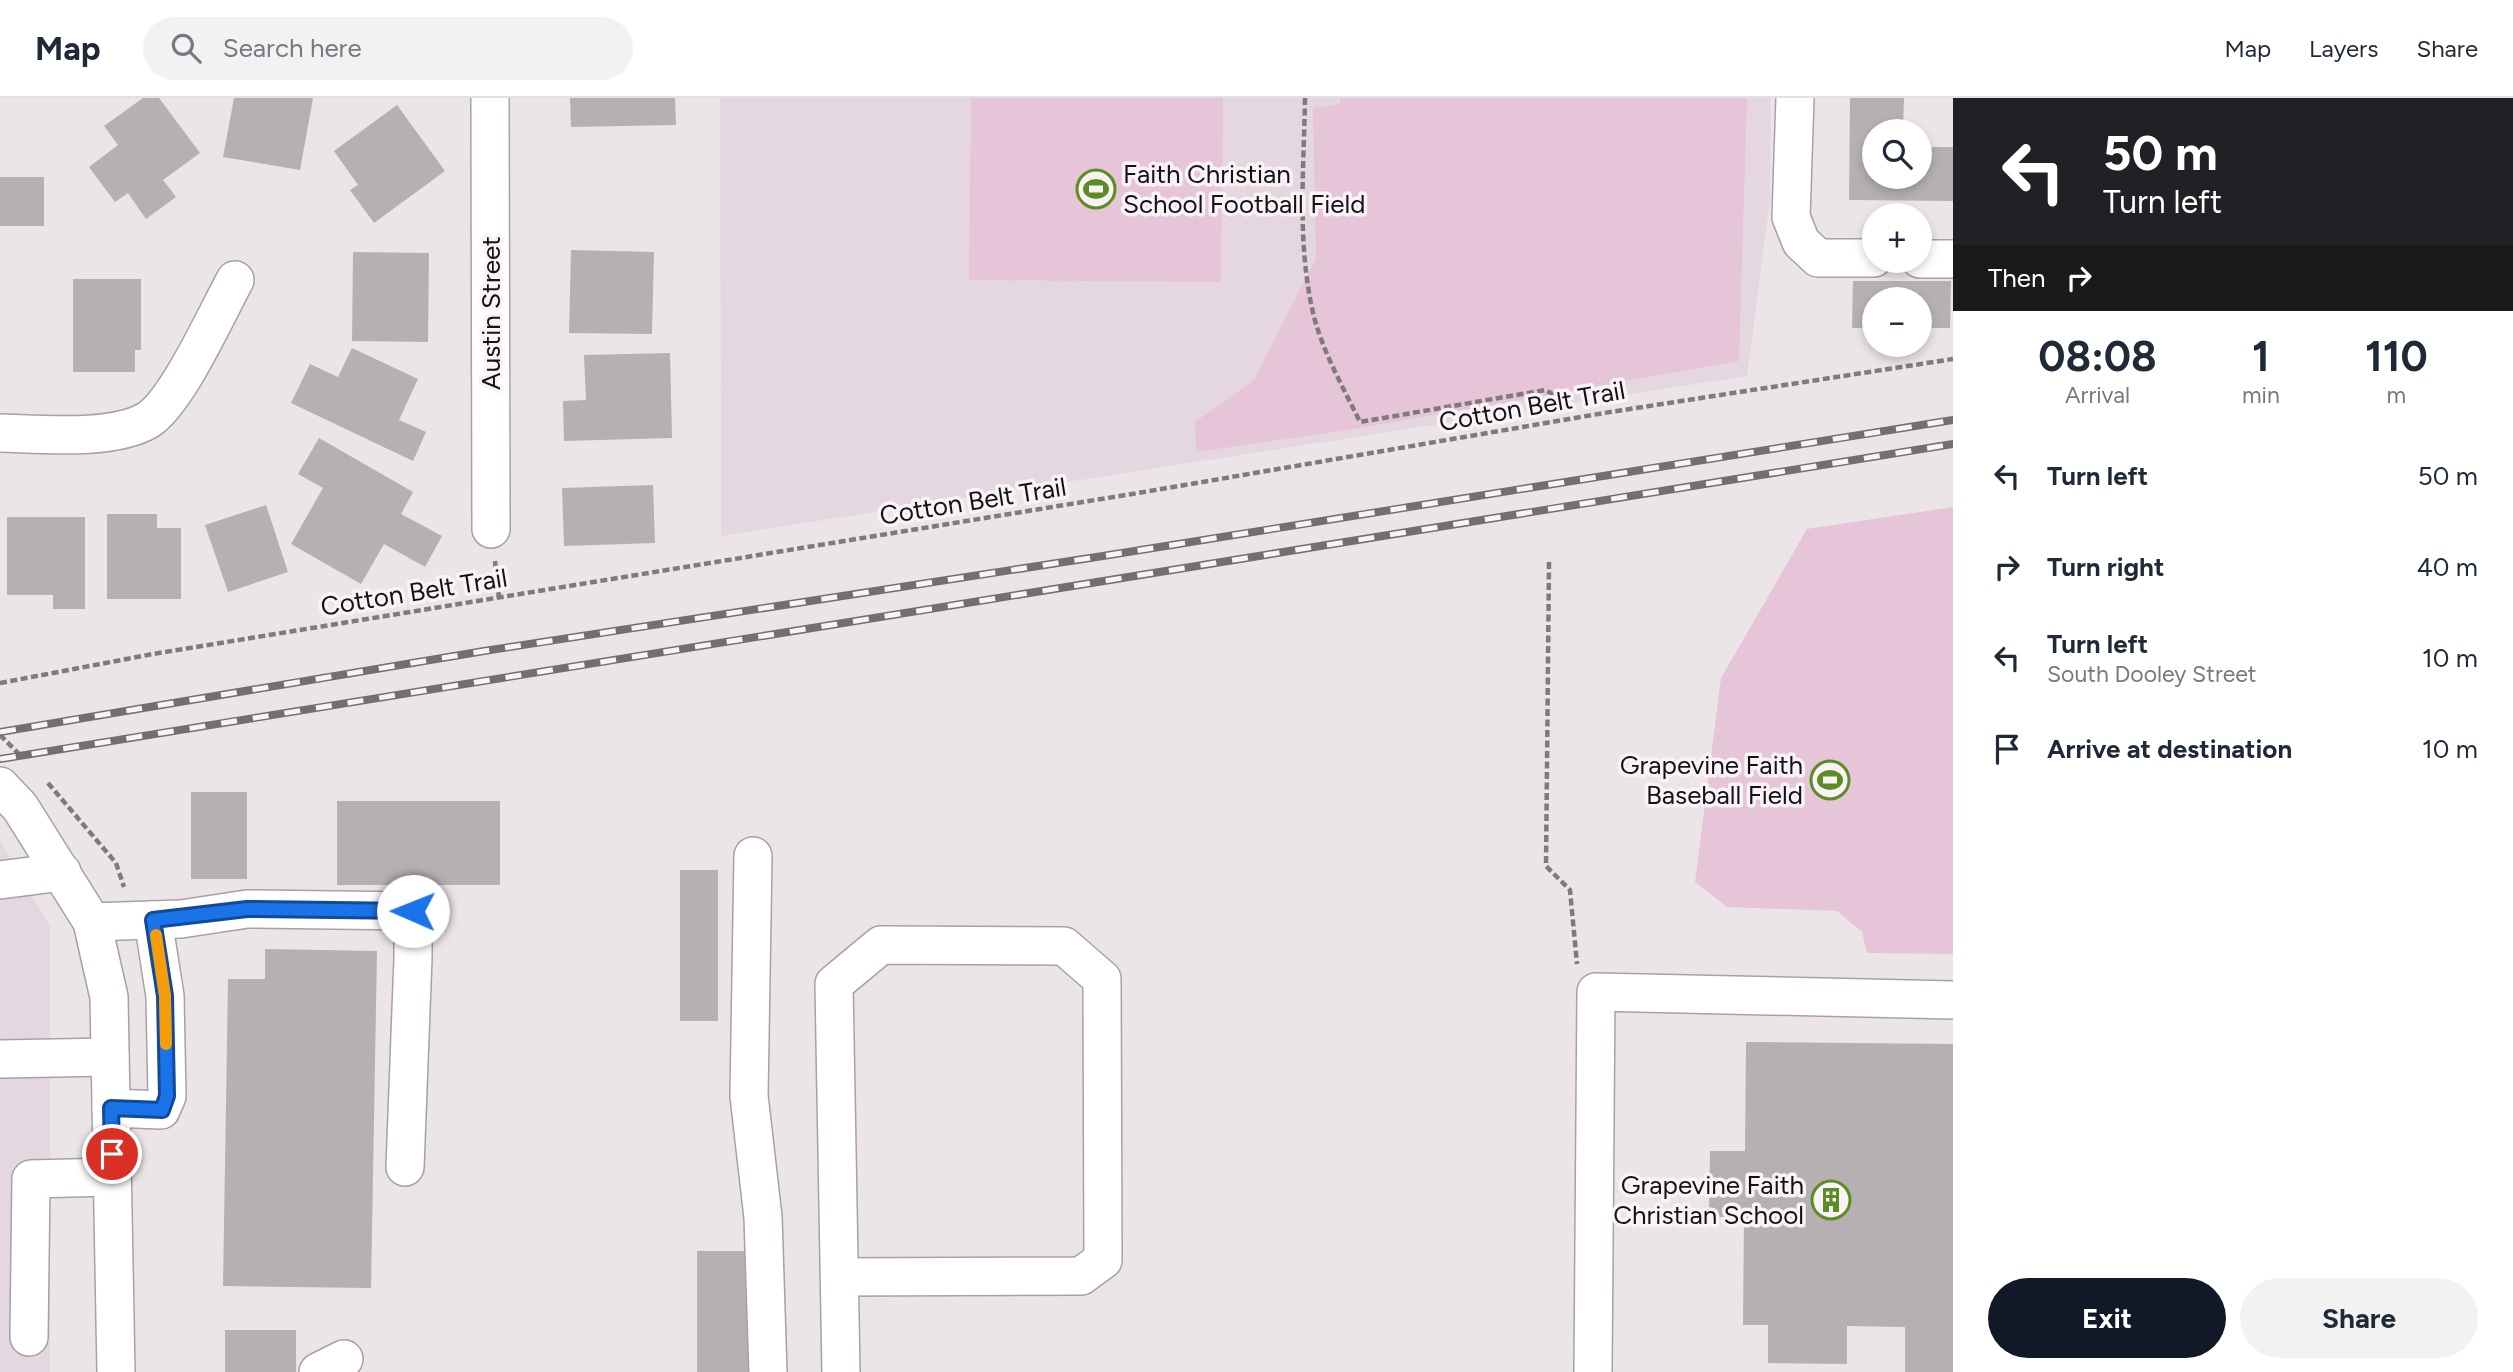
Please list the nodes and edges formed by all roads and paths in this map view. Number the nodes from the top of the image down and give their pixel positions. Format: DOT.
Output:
graph roads {
  1 [pos="490,98"];
  2 [pos="1305,98"];
  3 [pos="1794,98"];
  4 [pos="1862,258"];
  5 [pos="1932,259"];
  6 [pos="1953,260"];
  7 [pos="235,280"];
  8 [pos="1953,359"];
  9 [pos="1553,400"];
  10 [pos="0,433"];
  11 [pos="491,529"];
  12 [pos="1549,562"];
  13 [pos="0,683"];
  14 [pos="0,786"];
  15 [pos="753,856"];
  16 [pos="62,872"];
  17 [pos="0,880"];
  18 [pos="153,920"];
  19 [pos="92,922"];
  20 [pos="1596,992"];
  21 [pos="1953,1000"];
  22 [pos="110,1057"];
  23 [pos="2,1059"];
  24 [pos="111,1108"];
  25 [pos="405,1167"];
  26 [pos="112,1177"];
  27 [pos="839,1277"];
  28 [pos="29,1337"];
  29 [pos="116,1372"];
  30 [pos="768,1372"];
  31 [pos="841,1372"];
  32 [pos="1593,1372"];
  1 -- 11 [label="street, Austin Street"];
  2 -- 9 [label="path"];
  3 -- 4 [label="street"];
  5 -- 6 [label="street"];
  7 -- 10 [label="street"];
  8 -- 13 [label="path, Cotton Belt Trail"];
  12 -- 20 [label="path"];
  14 -- 16 [label="street"];
  15 -- 30 [label="street"];
  16 -- 17 [label="street"];
  16 -- 19 [label="street"];
  18 -- 19 [label="street"];
  18 -- 24 [label="street"];
  18 -- 25 [label="street"];
  19 -- 22 [label="street"];
  20 -- 21 [label="street"];
  20 -- 32 [label="street"];
  22 -- 23 [label="street"];
  22 -- 24 [label="street"];
  24 -- 26 [label="street"];
  26 -- 28 [label="street"];
  26 -- 29 [label="street"];
  27 -- 27 [label="street"];
  27 -- 31 [label="street"];
}
